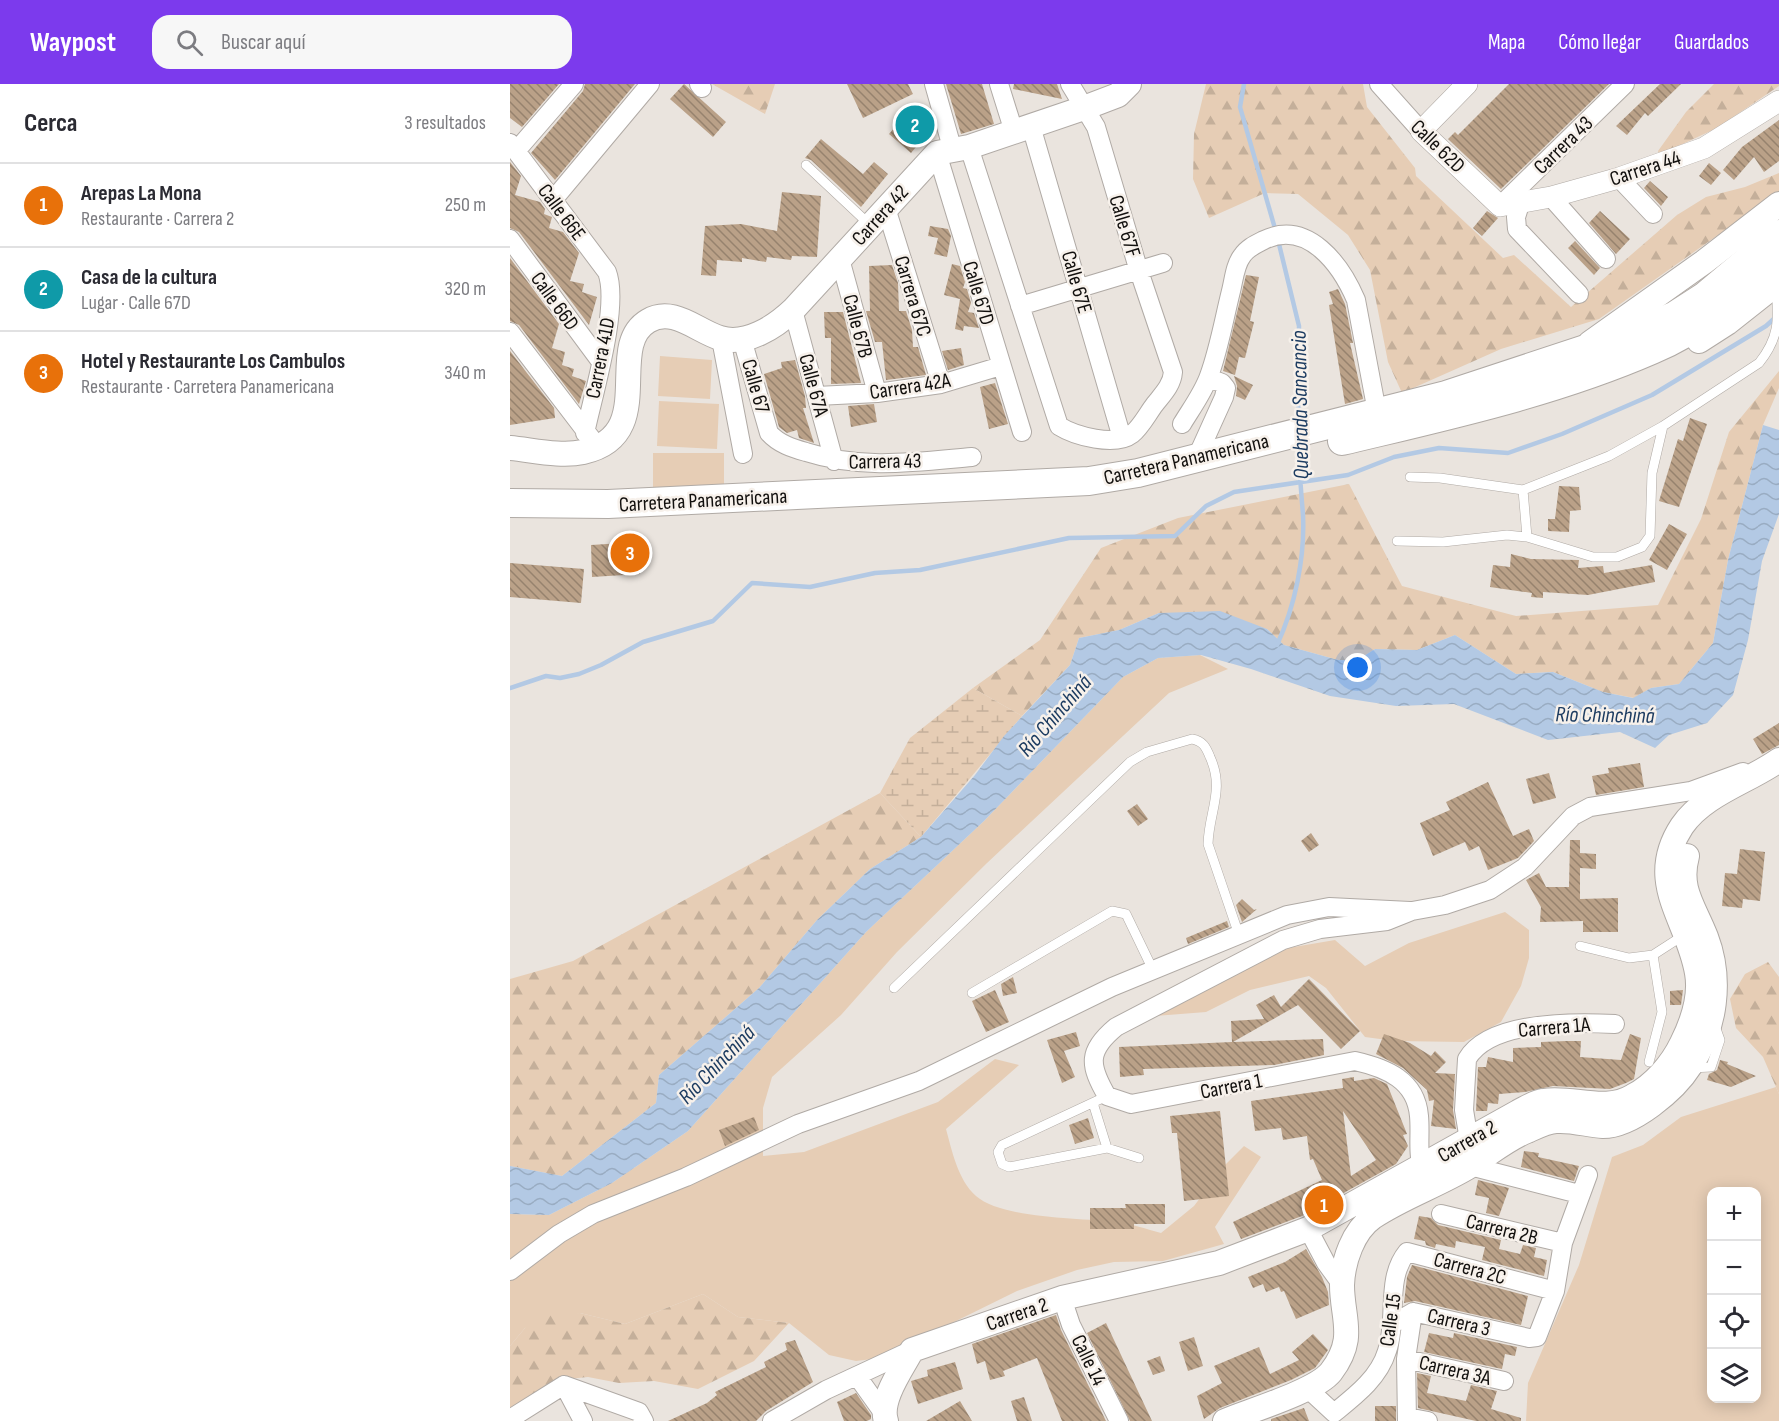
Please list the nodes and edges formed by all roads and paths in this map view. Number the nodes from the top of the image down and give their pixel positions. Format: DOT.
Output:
graph roads {
  1 [pos="574,84"];
  2 [pos="650,84"];
  3 [pos="934,84"];
  4 [pos="999,84"];
  5 [pos="1070,84"];
  6 [pos="1129,84"];
  7 [pos="1379,84"];
  8 [pos="1467,84"];
  9 [pos="1625,84"];
  10 [pos="1779,101"];
  11 [pos="1084,108"];
  12 [pos="1023,129"];
  13 [pos="1420,131"];
  14 [pos="513,147"];
  15 [pos="953,150"];
  16 [pos="806,165"];
  17 [pos="1619,178"];
  18 [pos="1551,197"];
  19 [pos="553,200"];
  20 [pos="1521,201"];
  21 [pos="1779,204"];
  22 [pos="1500,206"];
  23 [pos="1653,214"];
  24 [pos="878,216"];
  25 [pos="1779,234"];
  26 [pos="510,239"];
  27 [pos="840,259"];
  28 [pos="1606,259"];
  29 [pos="1163,262"];
  30 [pos="1138,268"];
  31 [pos="611,283"];
  32 [pos="1778,284"];
  33 [pos="1079,286"];
  34 [pos="1579,294"];
  35 [pos="1020,306"];
  36 [pos="793,310"];
  37 [pos="510,332"];
  38 [pos="1779,333"];
  39 [pos="731,339"];
  40 [pos="1582,349"];
  41 [pos="601,362"];
  42 [pos="1001,366"];
  43 [pos="1209,378"];
  44 [pos="940,384"];
  45 [pos="877,393"];
  46 [pos="817,396"];
  47 [pos="1377,412"];
  48 [pos="1182,424"];
  49 [pos="1663,426"];
  50 [pos="1352,430"];
  51 [pos="1022,432"];
  52 [pos="769,433"];
  53 [pos="1122,438"];
  54 [pos="592,440"];
  55 [pos="510,448"];
  56 [pos="742,454"];
  57 [pos="972,457"];
  58 [pos="1200,457"];
  59 [pos="834,461"];
  60 [pos="1410,477"];
  61 [pos="1523,490"];
  62 [pos="510,502"];
  63 [pos="510,520"];
  64 [pos="1527,537"];
  65 [pos="1397,541"];
  66 [pos="1775,768"];
  67 [pos="1412,911"];
  68 [pos="1693,930"];
  69 [pos="1239,935"];
  70 [pos="1580,946"];
  71 [pos="1653,955"];
  72 [pos="1153,970"];
  73 [pos="894,988"];
  74 [pos="972,993"];
  75 [pos="1615,1024"];
  76 [pos="1649,1062"];
  77 [pos="1100,1099"];
  78 [pos="1469,1140"];
  79 [pos="1107,1148"];
  80 [pos="1139,1158"];
  81 [pos="1470,1166"];
  82 [pos="1588,1175"];
  83 [pos="1426,1178"];
  84 [pos="1579,1194"];
  85 [pos="1441,1214"];
  86 [pos="1308,1229"];
  87 [pos="1563,1244"];
  88 [pos="510,1271"];
  89 [pos="1396,1273"];
  90 [pos="1342,1285"];
  91 [pos="1555,1291"];
  92 [pos="1062,1298"];
  93 [pos="1413,1312"];
  94 [pos="1391,1325"];
  95 [pos="912,1350"];
  96 [pos="1406,1359"];
  97 [pos="857,1376"];
  98 [pos="1504,1381"];
  99 [pos="564,1385"];
  100 [pos="1307,1388"];
  101 [pos="642,1416"];
  102 [pos="885,1417"];
  103 [pos="514,1418"];
  104 [pos="1407,1419"];
  105 [pos="583,1421"];
  106 [pos="772,1421"];
  107 [pos="1119,1421"];
  108 [pos="1225,1421"];
  109 [pos="1428,1421"];
  1 -- 14 [label="street"];
  2 -- 19 [label="street"];
  3 -- 15 [label="street, Calle 67D"];
  4 -- 12 [label="street, Calle 67E"];
  5 -- 11 [label="street, Calle 67F"];
  6 -- 11 [label="main road, Carrera 42"];
  7 -- 13 [label="street, Calle 62D"];
  8 -- 13 [label="street"];
  9 -- 22 [label="street, Carrera 43"];
  10 -- 17 [label="street, Carrera 44"];
  11 -- 12 [label="main road, Carrera 42"];
  11 -- 30 [label="street, Calle 67F"];
  12 -- 15 [label="main road, Carrera 42"];
  12 -- 33 [label="street, Calle 67E"];
  13 -- 22 [label="street, Calle 62D"];
  14 -- 19 [label="street, Calle 66E"];
  15 -- 24 [label="main road, Carrera 42"];
  15 -- 35 [label="street, Calle 67D"];
  15 -- 42 [label="street, Calle 67D"];
  16 -- 24 [label="lane"];
  17 -- 18 [label="street, Carrera 44"];
  17 -- 23 [label="street"];
  18 -- 20 [label="street, Carrera 44"];
  18 -- 28 [label="street"];
  19 -- 31 [label="street, Calle 66E"];
  20 -- 22 [label="street, Carrera 44"];
  20 -- 34 [label="street"];
  21 -- 40 [label="main road"];
  24 -- 27 [label="main road, Carrera 42"];
  24 -- 44 [label="street, Carrera 67C"];
  25 -- 40 [label="highway, Carretera Panamericana"];
  26 -- 41 [label="street, Calle 66D"];
  27 -- 36 [label="main road, Carrera 42"];
  27 -- 45 [label="street, Calle 67B"];
  29 -- 30 [label="street"];
  30 -- 33 [label="street"];
  30 -- 53 [label="street, Calle 67F"];
  31 -- 41 [label="street, Carrera 41D"];
  32 -- 38 [label="lane"];
  32 -- 50 [label="highway, Carretera Panamericana"];
  33 -- 35 [label="street"];
  33 -- 53 [label="street, Calle 67E"];
  35 -- 53 [label="street, Calle 67D"];
  36 -- 39 [label="main road, Carrera 42"];
  36 -- 46 [label="street, Calle 67A"];
  37 -- 54 [label="street"];
  38 -- 49 [label="lane"];
  39 -- 52 [label="street, Calle 67"];
  39 -- 54 [label="main road, Carrera 41D"];
  39 -- 56 [label="street"];
  40 -- 47 [label="highway, Carretera Panamericana"];
  41 -- 54 [label="street, Carrera 41D"];
  42 -- 44 [label="street, Carrera 42A"];
  42 -- 51 [label="street, Calle 67D"];
  43 -- 47 [label="street"];
  43 -- 48 [label="street"];
  43 -- 58 [label="street"];
  44 -- 45 [label="street, Carrera 42A"];
  45 -- 46 [label="street, Carrera 42A"];
  46 -- 59 [label="street, Calle 67A"];
  47 -- 50 [label="highway, Carretera Panamericana"];
  49 -- 61 [label="lane"];
  49 -- 64 [label="lane"];
  50 -- 58 [label="highway, Carretera Panamericana"];
  50 -- 63 [label="highway, Carretera Panamericana"];
  52 -- 59 [label="street, Carrera 43"];
  54 -- 55 [label="main road"];
  57 -- 59 [label="street, Carrera 43"];
  58 -- 62 [label="highway, Carretera Panamericana"];
  60 -- 61 [label="lane"];
  61 -- 64 [label="lane"];
  64 -- 65 [label="lane"];
  66 -- 67 [label="street"];
  66 -- 68 [label="main road, Carrera 2"];
  67 -- 69 [label="street"];
  67 -- 77 [label="street"];
  68 -- 71 [label="lane"];
  68 -- 78 [label="main road, Carrera 2"];
  68 -- 81 [label="main road, Carrera 2"];
  69 -- 72 [label="street"];
  69 -- 73 [label="lane"];
  70 -- 71 [label="lane"];
  71 -- 76 [label="lane"];
  72 -- 74 [label="lane"];
  72 -- 88 [label="street"];
  75 -- 78 [label="street, Carrera 1A"];
  77 -- 79 [label="lane"];
  77 -- 79 [label="lane"];
  77 -- 83 [label="street, Carrera 1"];
  78 -- 83 [label="main road, Carrera 2"];
  79 -- 80 [label="lane"];
  81 -- 83 [label="main road, Carrera 2"];
  81 -- 84 [label="street, Carrera 2"];
  82 -- 84 [label="street"];
  83 -- 86 [label="main road, Carrera 2"];
  83 -- 90 [label="main road, Carrera 2"];
  84 -- 87 [label="street"];
  85 -- 87 [label="street, Carrera 2B"];
  86 -- 90 [label="street, Calle 15"];
  86 -- 92 [label="main road, Carrera 2"];
  87 -- 91 [label="street"];
  89 -- 91 [label="street, Carrera 2C"];
  89 -- 94 [label="street, Calle 15"];
  90 -- 100 [label="main road, Calle 15"];
  91 -- 93 [label="street, Carrera 3"];
  92 -- 95 [label="main road, Carrera 2"];
  92 -- 107 [label="street, Calle 14"];
  93 -- 94 [label="street, Carrera 3"];
  93 -- 96 [label="street"];
  94 -- 100 [label="street, Calle 15"];
  95 -- 97 [label="street, Carrera 2"];
  95 -- 102 [label="main road"];
  96 -- 98 [label="street, Carrera 3A"];
  96 -- 104 [label="street"];
  97 -- 102 [label="street"];
  97 -- 106 [label="street, Carrera 2"];
  99 -- 101 [label="street"];
  99 -- 103 [label="street"];
  99 -- 105 [label="street"];
  100 -- 108 [label="main road"];
  104 -- 109 [label="street"];
}
